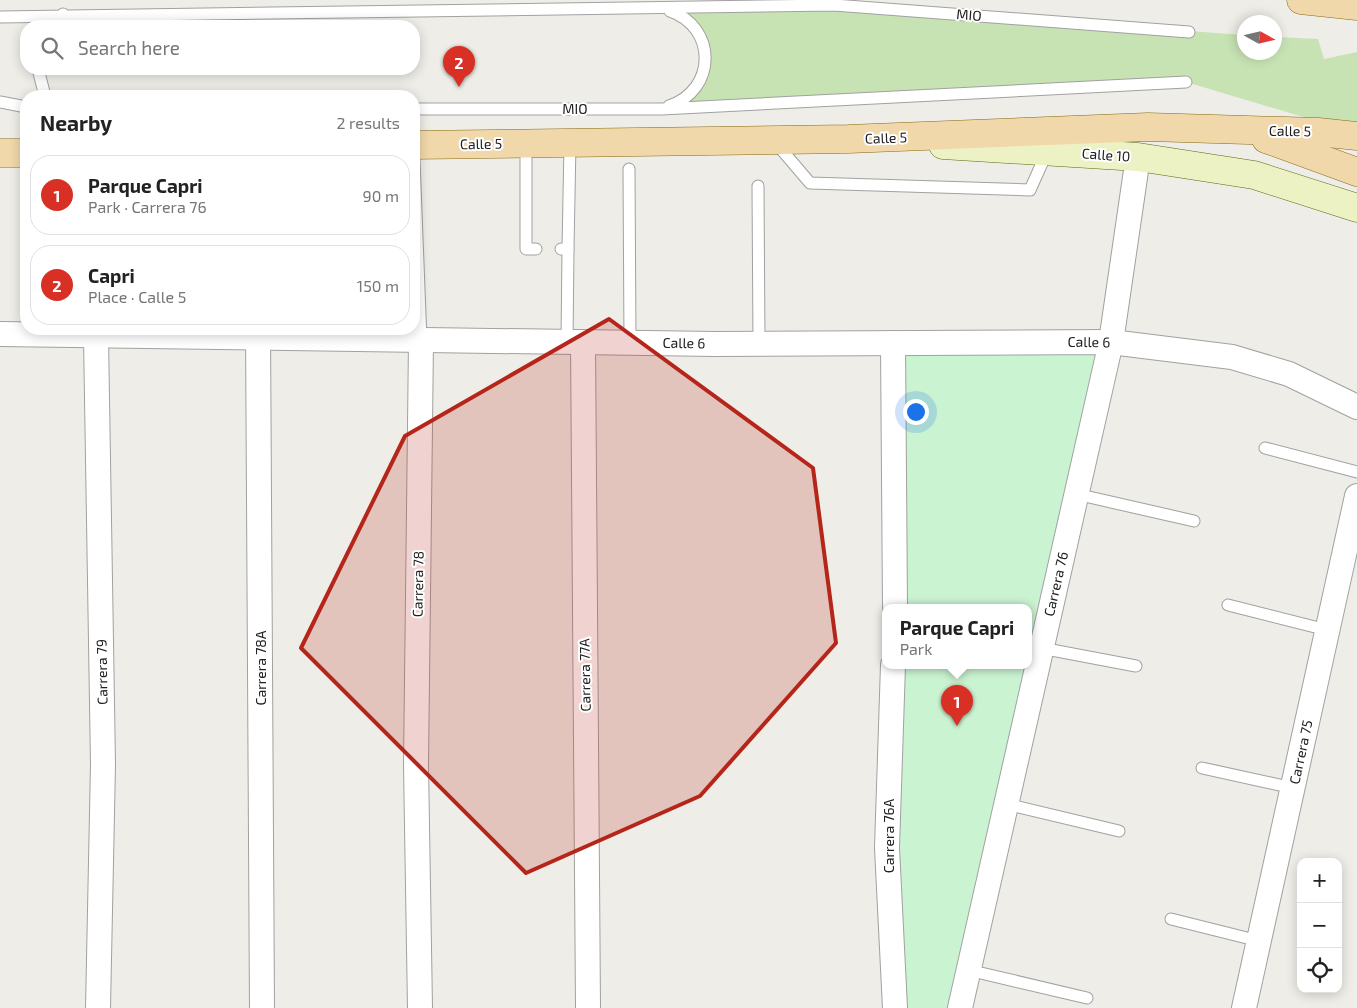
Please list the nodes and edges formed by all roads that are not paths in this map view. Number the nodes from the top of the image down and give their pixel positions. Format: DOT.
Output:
graph roads {
  1 [pos="1301,0"];
  2 [pos="1357,6"];
  3 [pos="663,8"];
  4 [pos="64,14"];
  5 [pos="0,17"];
  6 [pos="58,20"];
  7 [pos="1189,32"];
  8 [pos="40,75"];
  9 [pos="1186,82"];
  10 [pos="43,90"];
  11 [pos="0,102"];
  12 [pos="20,106"];
  13 [pos="662,109"];
  14 [pos="420,110"];
  15 [pos="1241,130"];
  16 [pos="1357,136"];
  17 [pos="848,139"];
  18 [pos="774,140"];
  19 [pos="570,143"];
  20 [pos="526,144"];
  21 [pos="420,145"];
  22 [pos="1046,152"];
  23 [pos="0,153"];
  24 [pos="20,153"];
  25 [pos="1138,158"];
  26 [pos="629,169"];
  27 [pos="1357,172"];
  28 [pos="758,186"];
  29 [pos="1357,208"];
  30 [pos="536,249"];
  31 [pos="420,332"];
  32 [pos="0,334"];
  33 [pos="20,335"];
  34 [pos="32,335"];
  35 [pos="204,335"];
  36 [pos="258,335"];
  37 [pos="356,335"];
  38 [pos="96,337"];
  39 [pos="421,341"];
  40 [pos="575,342"];
  41 [pos="1111,342"];
  42 [pos="630,343"];
  43 [pos="893,343"];
  44 [pos="759,344"];
  45 [pos="1357,406"];
  46 [pos="1265,448"];
  47 [pos="1357,472"];
  48 [pos="1076,494"];
  49 [pos="1357,496"];
  50 [pos="1194,521"];
  51 [pos="895,604"];
  52 [pos="1228,606"];
  53 [pos="1328,630"];
  54 [pos="1041,648"];
  55 [pos="1136,666"];
  56 [pos="893,669"];
  57 [pos="1202,768"];
  58 [pos="1293,788"];
  59 [pos="1006,804"];
  60 [pos="1119,831"];
  61 [pos="1171,919"];
  62 [pos="1259,941"];
  63 [pos="968,970"];
  64 [pos="1087,998"];
  65 [pos="98,1008"];
  66 [pos="262,1008"];
  67 [pos="420,1008"];
  68 [pos="588,1008"];
  69 [pos="895,1008"];
  70 [pos="960,1008"];
  71 [pos="1244,1008"];
  1 -- 2 [label="main road"];
  3 -- 4 [label="lane, MIO"];
  3 -- 7 [label="lane, MIO"];
  3 -- 13 [label="lane"];
  4 -- 5 [label="lane, MIO"];
  4 -- 6 [label="lane"];
  8 -- 10 [label="lane"];
  9 -- 13 [label="lane, MIO"];
  11 -- 12 [label="lane"];
  13 -- 14 [label="lane, MIO"];
  15 -- 16 [label="main road, Calle 5"];
  15 -- 17 [label="main road, Calle 5"];
  15 -- 27 [label="main road"];
  17 -- 18 [label="main road, Calle 5"];
  17 -- 22 [label="street, Calle 10"];
  18 -- 19 [label="main road, Calle 5"];
  18 -- 22 [label="lane"];
  19 -- 20 [label="main road, Calle 5"];
  19 -- 40 [label="lane"];
  20 -- 21 [label="main road, Calle 5"];
  20 -- 30 [label="lane"];
  22 -- 25 [label="street, Calle 10"];
  23 -- 24 [label="main road"];
  25 -- 29 [label="street, Calle 10"];
  25 -- 41 [label="street, Carrera 76"];
  26 -- 42 [label="lane"];
  28 -- 44 [label="lane"];
  31 -- 39 [label="lane, Carrera 78"];
  32 -- 33 [label="street, Calle 6"];
  34 -- 38 [label="street, Calle 6"];
  35 -- 38 [label="street, Calle 6"];
  36 -- 66 [label="street, Carrera 78A"];
  37 -- 39 [label="street, Calle 6"];
  38 -- 65 [label="street, Carrera 79"];
  39 -- 40 [label="street, Calle 6"];
  39 -- 67 [label="street, Carrera 78"];
  40 -- 42 [label="street, Calle 6"];
  40 -- 68 [label="street, Carrera 77A"];
  41 -- 43 [label="street, Calle 6"];
  41 -- 45 [label="street, Calle 6"];
  41 -- 48 [label="street, Carrera 76"];
  42 -- 44 [label="street, Calle 6"];
  43 -- 44 [label="street, Calle 6"];
  43 -- 51 [label="street"];
  46 -- 47 [label="lane"];
  48 -- 50 [label="lane"];
  48 -- 54 [label="street, Carrera 76"];
  49 -- 53 [label="street, Carrera 75"];
  52 -- 53 [label="lane"];
  53 -- 58 [label="street, Carrera 75"];
  54 -- 55 [label="lane"];
  54 -- 59 [label="street, Carrera 76"];
  56 -- 69 [label="street, Carrera 76A"];
  57 -- 58 [label="lane"];
  58 -- 62 [label="street, Carrera 75"];
  59 -- 60 [label="lane"];
  59 -- 63 [label="street, Carrera 76"];
  61 -- 62 [label="lane"];
  62 -- 71 [label="street, Carrera 75"];
  63 -- 64 [label="lane"];
  63 -- 70 [label="street, Carrera 76"];
}
